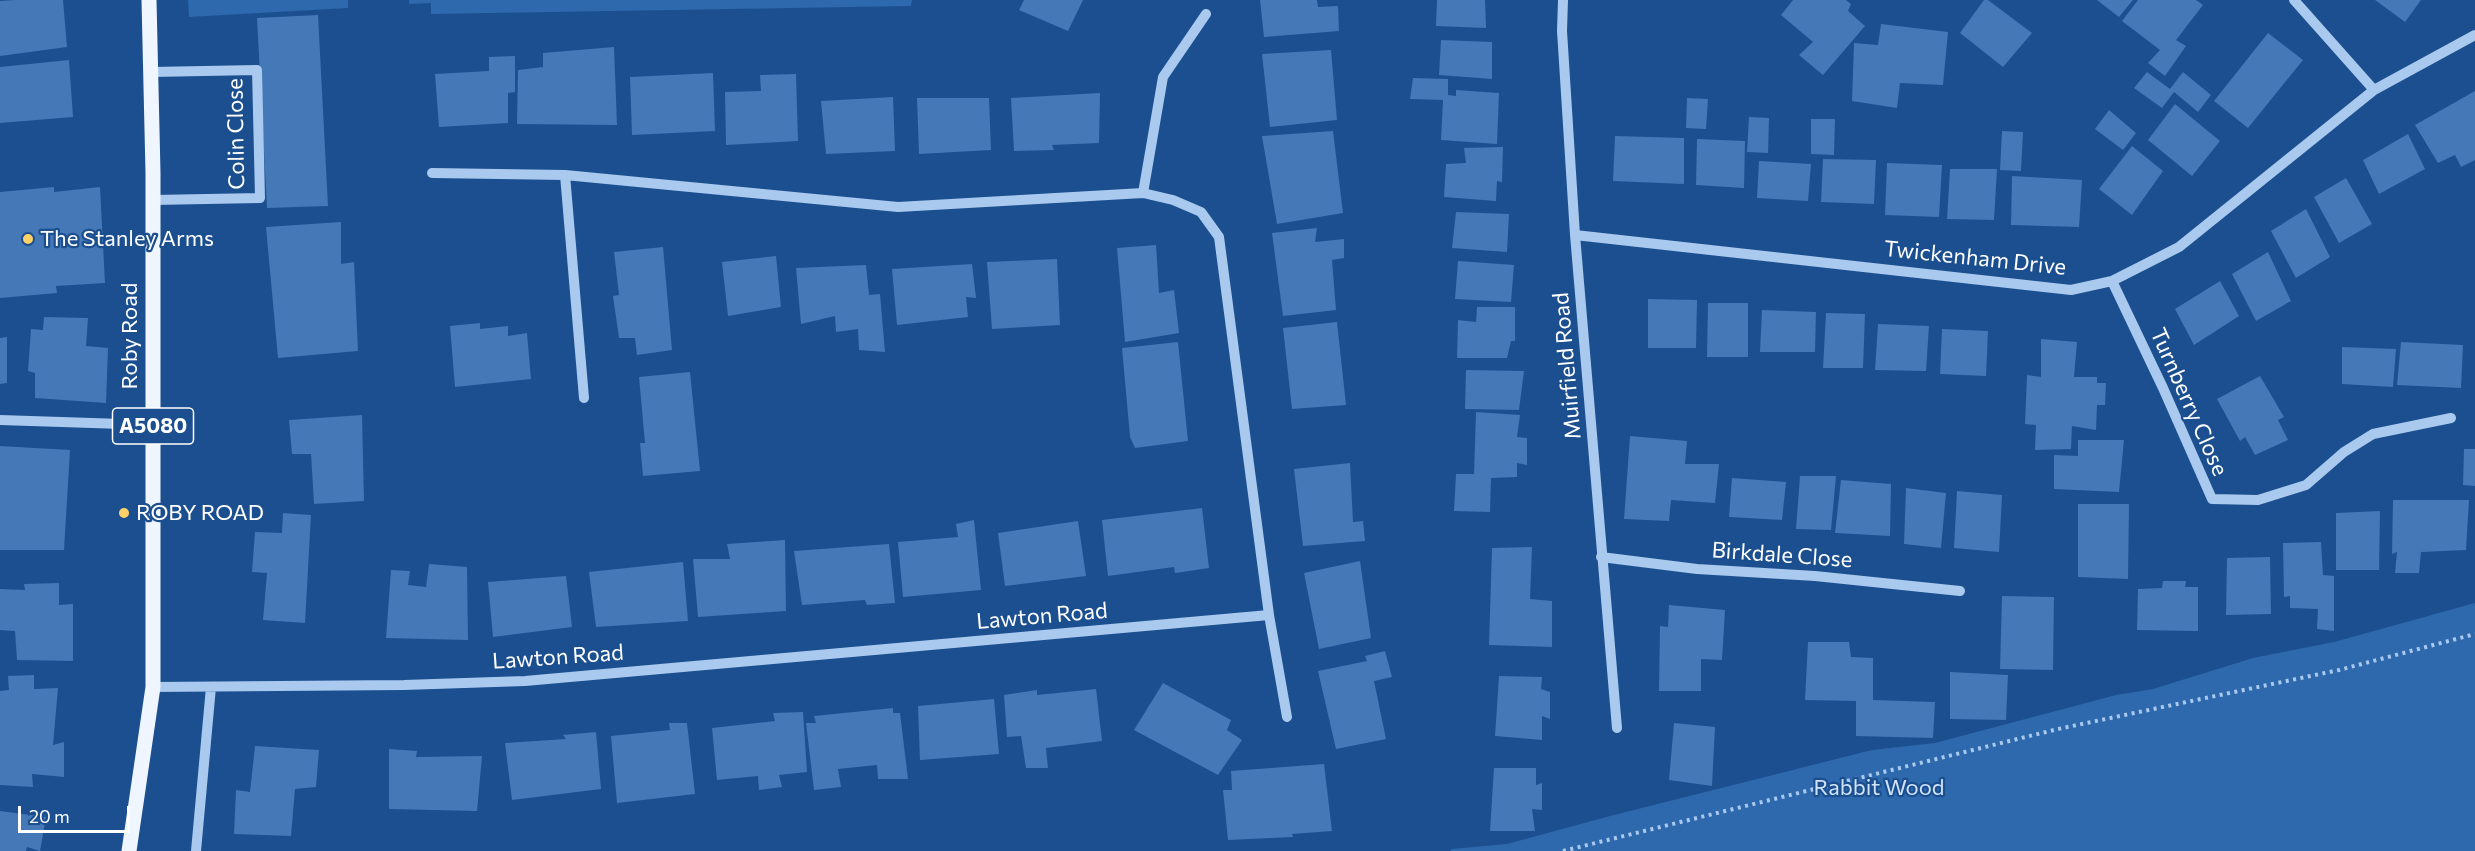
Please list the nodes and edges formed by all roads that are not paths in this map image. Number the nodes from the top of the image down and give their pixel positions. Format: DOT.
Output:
graph roads {
  1 [pos="149,0"];
  2 [pos="1563,0"];
  3 [pos="2294,0"];
  4 [pos="1206,14"];
  5 [pos="2475,35"];
  6 [pos="151,72"];
  7 [pos="2374,90"];
  8 [pos="432,173"];
  9 [pos="565,175"];
  10 [pos="1143,193"];
  11 [pos="153,200"];
  12 [pos="1575,235"];
  13 [pos="2112,281"];
  14 [pos="584,398"];
  15 [pos="2451,418"];
  16 [pos="0,420"];
  17 [pos="153,425"];
  18 [pos="1601,557"];
  19 [pos="1960,591"];
  20 [pos="1269,615"];
  21 [pos="153,687"];
  22 [pos="211,687"];
  23 [pos="1287,717"];
  24 [pos="1617,728"];
  25 [pos="129,851"];
  26 [pos="196,851"];
  1 -- 6 [label="main road, Roby Road / A5080"];
  2 -- 12 [label="street, Muirfield Road"];
  3 -- 7 [label="street"];
  4 -- 10 [label="street"];
  5 -- 7 [label="street, Twickenham Drive"];
  6 -- 11 [label="main road, Roby Road / A5080"];
  6 -- 11 [label="street, Colin Close"];
  7 -- 13 [label="street, Twickenham Drive"];
  8 -- 9 [label="street"];
  9 -- 10 [label="street"];
  9 -- 14 [label="street"];
  10 -- 20 [label="street"];
  11 -- 17 [label="main road, Roby Road / A5080"];
  12 -- 13 [label="street, Twickenham Drive"];
  12 -- 18 [label="street, Muirfield Road"];
  13 -- 15 [label="street, Turnberry Close"];
  16 -- 17 [label="street"];
  17 -- 21 [label="main road, Roby Road / A5080"];
  18 -- 19 [label="street, Birkdale Close"];
  18 -- 24 [label="street, Muirfield Road"];
  20 -- 22 [label="street, Lawton Road"];
  20 -- 23 [label="street"];
  21 -- 22 [label="street, Lawton Road"];
  21 -- 25 [label="main road, Roby Road / A5080"];
  22 -- 26 [label="street"];
}
